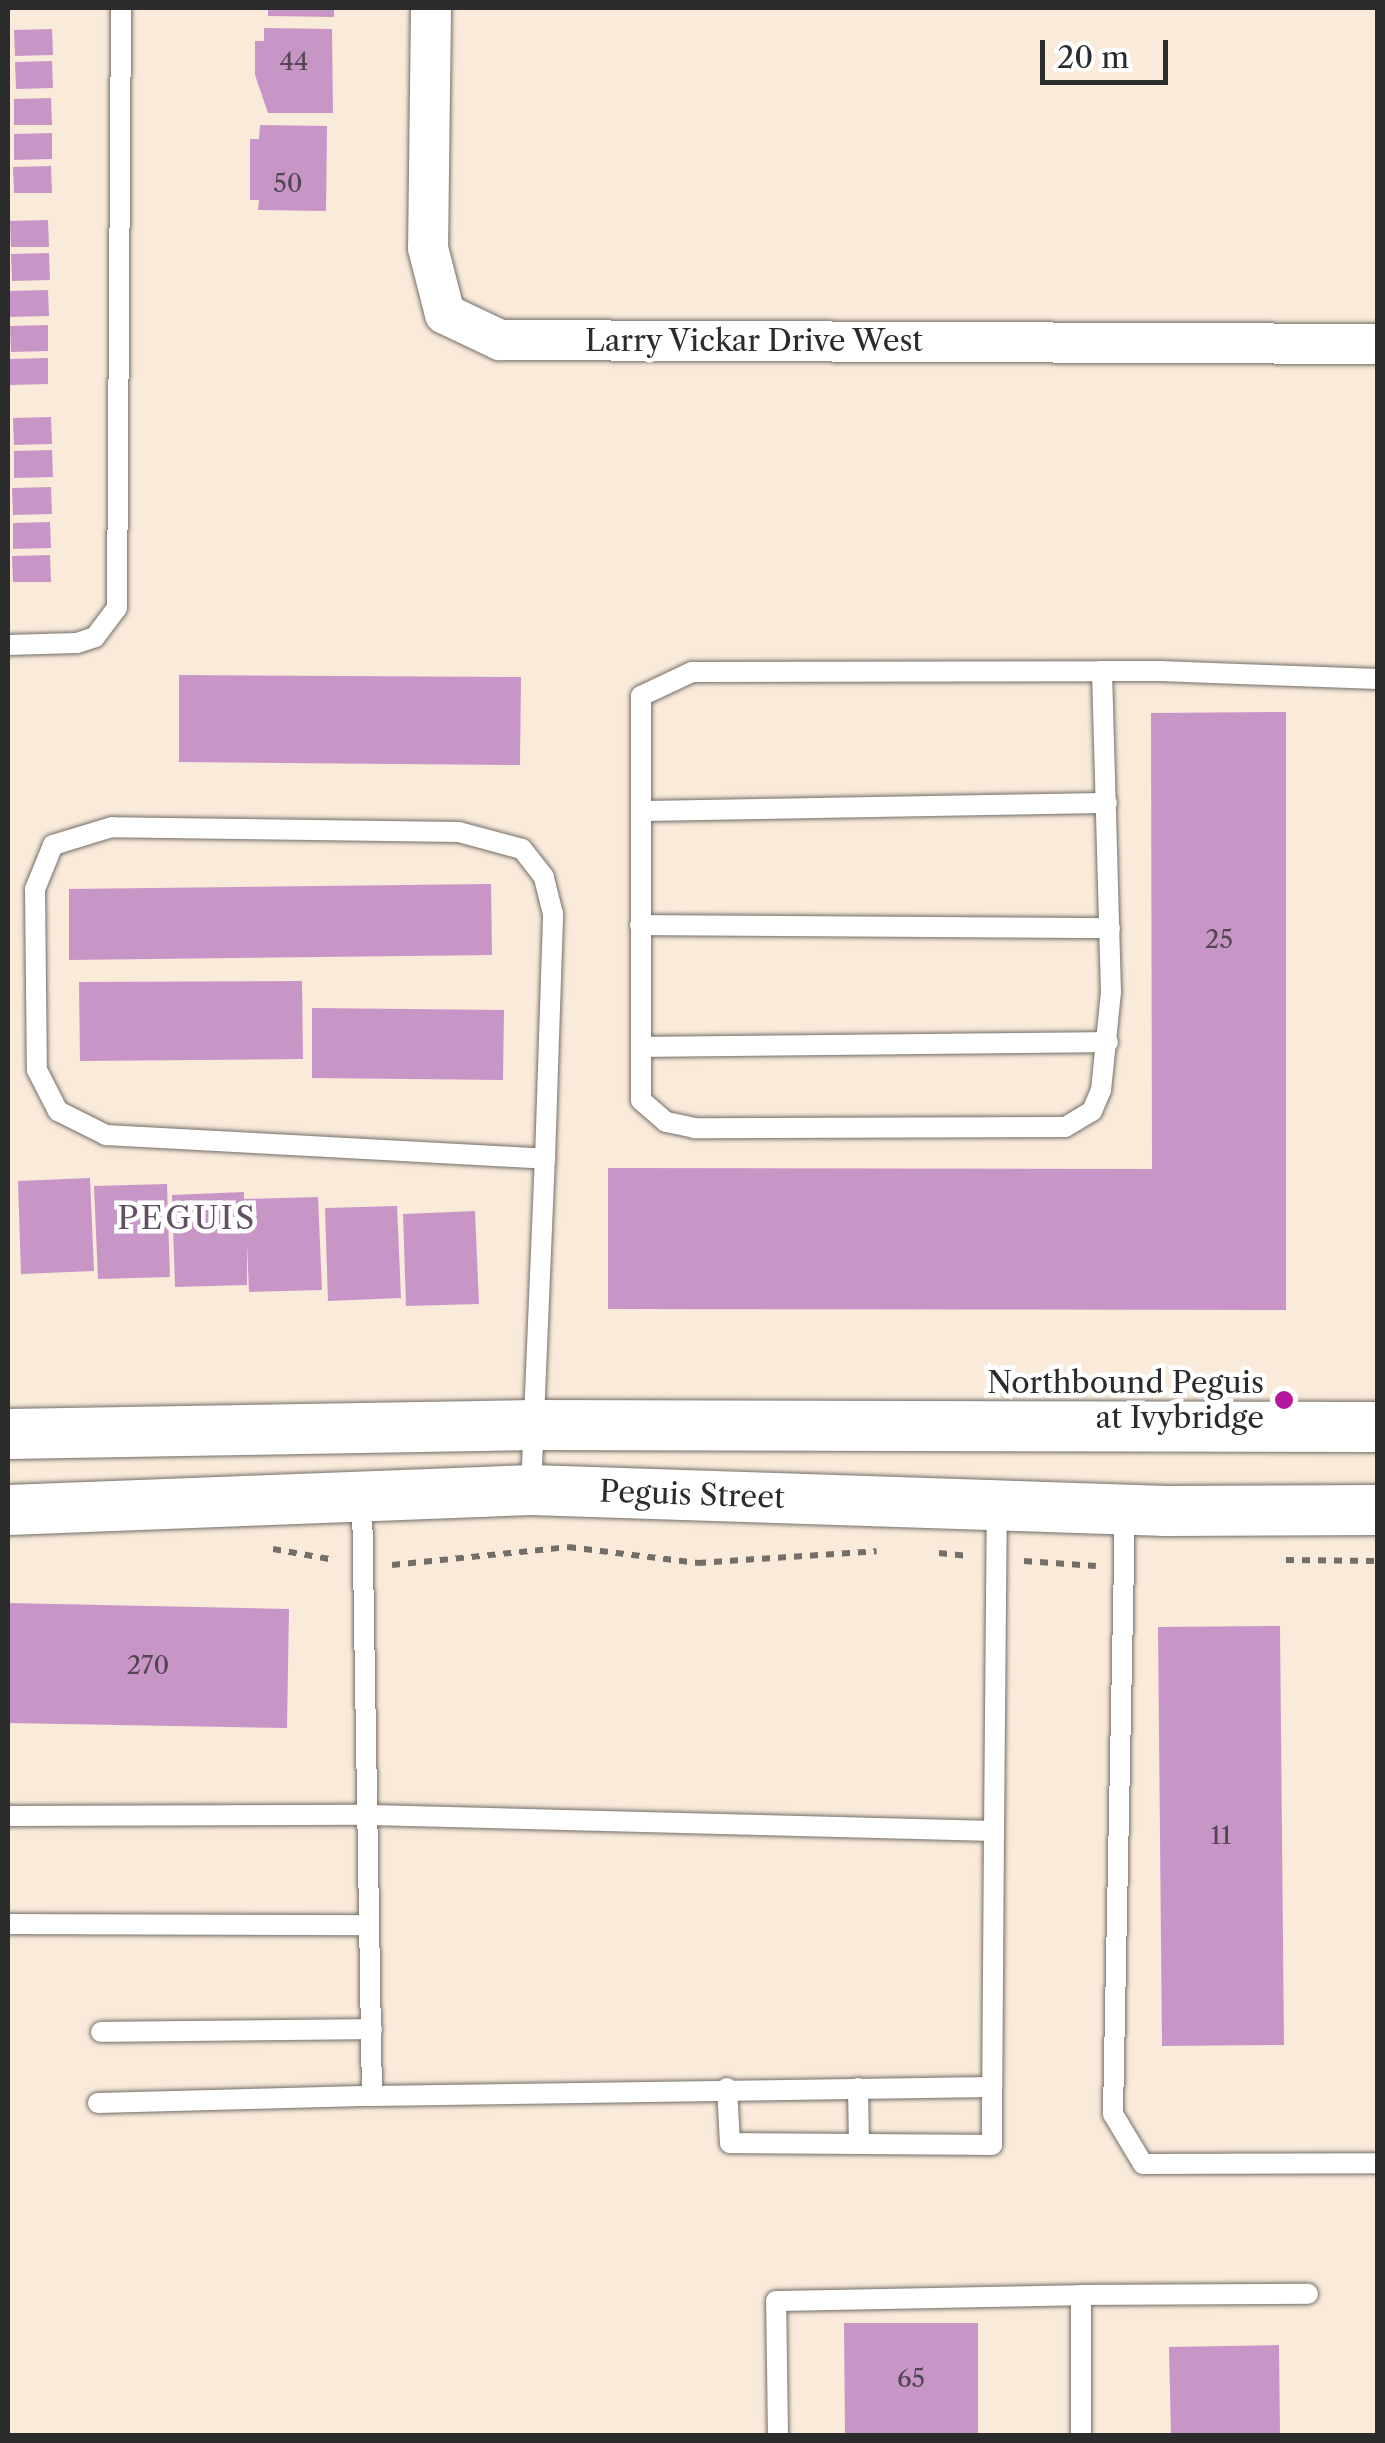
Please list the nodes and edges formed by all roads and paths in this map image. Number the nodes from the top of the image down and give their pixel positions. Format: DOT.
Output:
graph roads {
  1 [pos="122,8"];
  2 [pos="431,8"];
  3 [pos="1378,344"];
  4 [pos="8,644"];
  5 [pos="1102,671"];
  6 [pos="1378,679"];
  7 [pos="1107,802"];
  8 [pos="641,811"];
  9 [pos="640,925"];
  10 [pos="1110,928"];
  11 [pos="1108,1042"];
  12 [pos="643,1047"];
  13 [pos="545,1159"];
  14 [pos="8,1415"];
  15 [pos="534,1425"];
  16 [pos="1378,1427"];
  17 [pos="64,1432"];
  18 [pos="8,1434"];
  19 [pos="532,1490"];
  20 [pos="362,1496"];
  21 [pos="997,1505"];
  22 [pos="8,1510"];
  23 [pos="1126,1510"];
  24 [pos="1378,1510"];
  25 [pos="268,1548"];
  26 [pos="884,1551"];
  27 [pos="932,1552"];
  28 [pos="1270,1557"];
  29 [pos="994,1558"];
  30 [pos="1378,1561"];
  31 [pos="1126,1562"];
  32 [pos="363,1563"];
  33 [pos="368,1815"];
  34 [pos="8,1816"];
  35 [pos="994,1831"];
  36 [pos="8,1924"];
  37 [pos="370,1924"];
  38 [pos="372,2028"];
  39 [pos="101,2032"];
  40 [pos="992,2087"];
  41 [pos="727,2088"];
  42 [pos="858,2088"];
  43 [pos="372,2096"];
  44 [pos="98,2103"];
  45 [pos="858,2144"];
  46 [pos="1378,2163"];
  47 [pos="1308,2294"];
  48 [pos="1082,2295"];
  49 [pos="778,2436"];
  50 [pos="1081,2436"];
  1 -- 4 [label="lane"];
  2 -- 3 [label="street, Larry Vickar Drive West"];
  5 -- 6 [label="lane"];
  5 -- 7 [label="lane"];
  5 -- 8 [label="lane"];
  7 -- 8 [label="lane"];
  7 -- 10 [label="lane"];
  8 -- 9 [label="lane"];
  9 -- 10 [label="lane"];
  9 -- 12 [label="lane"];
  10 -- 11 [label="lane"];
  11 -- 12 [label="lane"];
  11 -- 12 [label="lane"];
  13 -- 13 [label="lane"];
  13 -- 15 [label="lane"];
  14 -- 17 [label="street"];
  15 -- 16 [label="street"];
  15 -- 17 [label="street"];
  15 -- 19 [label="lane"];
  17 -- 18 [label="street"];
  19 -- 20 [label="street, Peguis Street"];
  19 -- 21 [label="street, Peguis Street"];
  20 -- 22 [label="street, Peguis Street"];
  20 -- 32 [label="lane"];
  21 -- 23 [label="street, Peguis Street"];
  21 -- 29 [label="lane"];
  23 -- 24 [label="street, Peguis Street"];
  23 -- 31 [label="lane"];
  25 -- 32 [label="path"];
  26 -- 32 [label="path"];
  27 -- 29 [label="path"];
  28 -- 30 [label="path"];
  29 -- 31 [label="path"];
  29 -- 35 [label="lane"];
  31 -- 46 [label="lane"];
  32 -- 33 [label="lane"];
  33 -- 34 [label="lane"];
  33 -- 35 [label="lane"];
  33 -- 37 [label="lane"];
  35 -- 40 [label="lane"];
  36 -- 37 [label="lane"];
  37 -- 38 [label="lane"];
  38 -- 39 [label="lane"];
  38 -- 43 [label="lane"];
  40 -- 42 [label="lane"];
  40 -- 45 [label="lane"];
  41 -- 42 [label="lane"];
  41 -- 43 [label="lane"];
  41 -- 45 [label="lane"];
  42 -- 45 [label="lane"];
  43 -- 44 [label="lane"];
  47 -- 48 [label="lane"];
  48 -- 49 [label="lane"];
  48 -- 50 [label="lane"];
}
